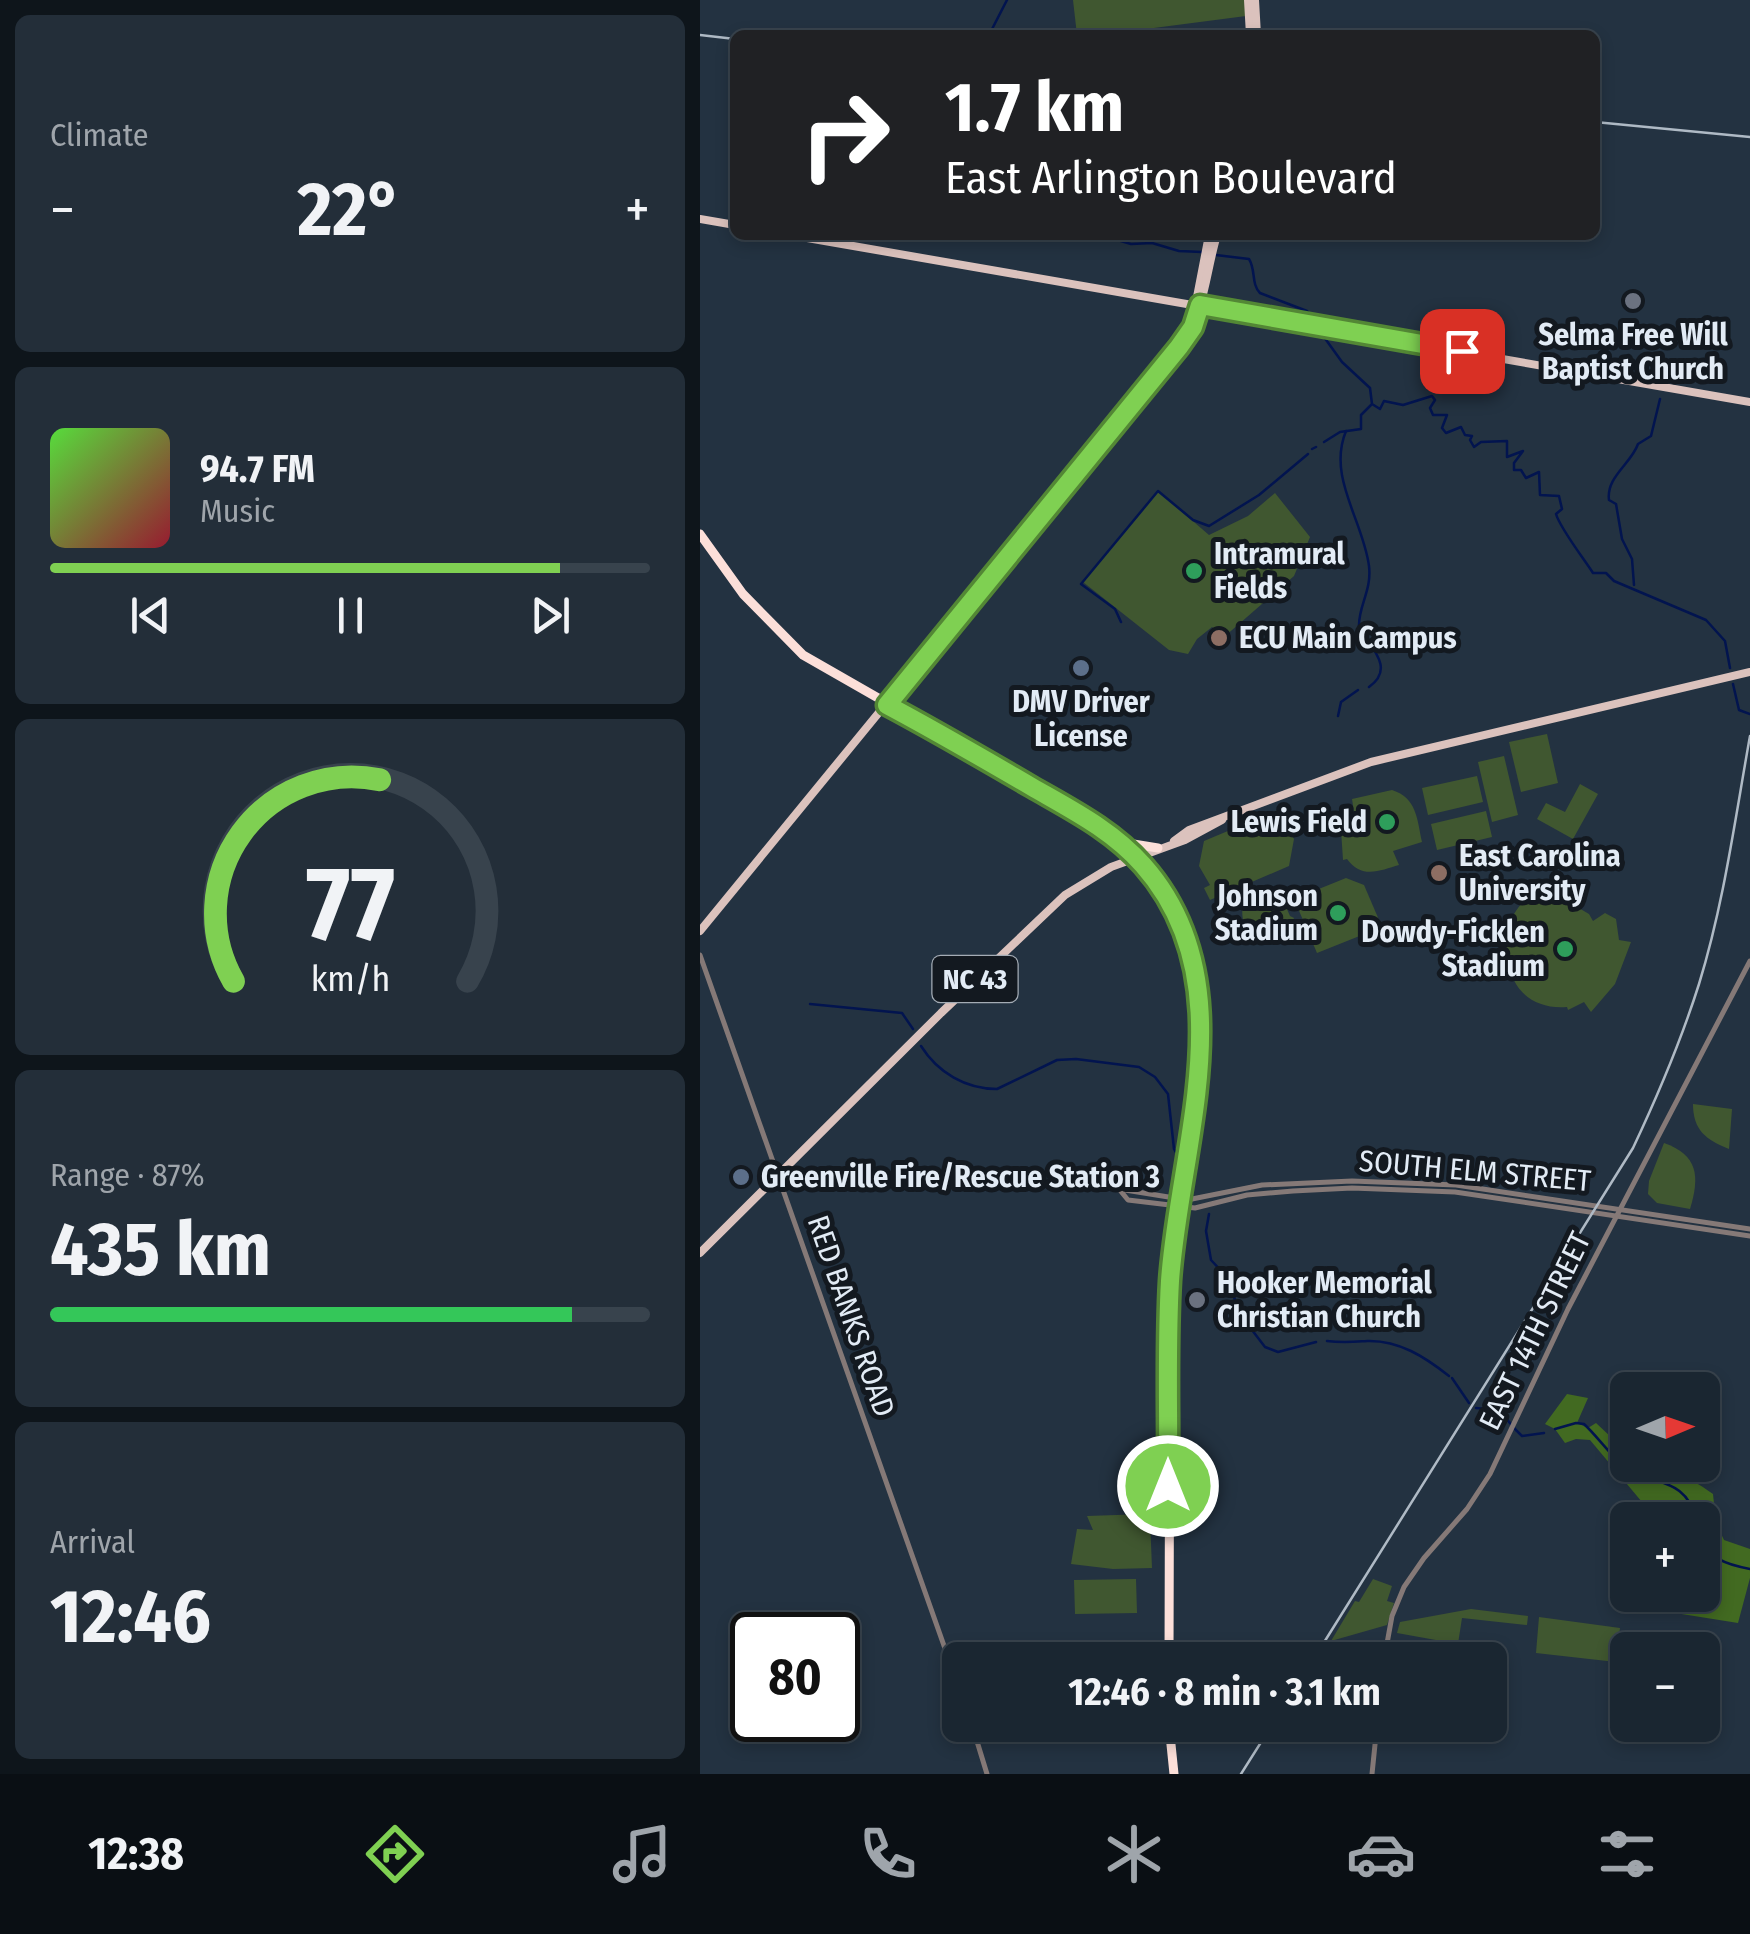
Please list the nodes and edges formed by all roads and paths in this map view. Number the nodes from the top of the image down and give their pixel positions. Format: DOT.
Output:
graph roads {
  1 [pos="1251,0"];
  2 [pos="1254,30"];
  3 [pos="700,219"];
  4 [pos="730,225"];
  5 [pos="819,240"];
  6 [pos="1212,240"];
  7 [pos="1200,305"];
  8 [pos="1750,402"];
  9 [pos="700,534"];
  10 [pos="1750,672"];
  11 [pos="887,705"];
  12 [pos="1119,841"];
  13 [pos="1158,848"];
  14 [pos="1136,857"];
  15 [pos="700,932"];
  16 [pos="700,955"];
  17 [pos="1750,961"];
  18 [pos="777,1176"];
  19 [pos="1179,1203"];
  20 [pos="1619,1212"];
  21 [pos="1750,1232"];
  22 [pos="700,1253"];
  23 [pos="943,1642"];
  24 [pos="1169,1642"];
  25 [pos="1387,1642"];
  26 [pos="977,1742"];
  27 [pos="1171,1742"];
  28 [pos="1375,1742"];
  29 [pos="986,1774"];
  30 [pos="1174,1774"];
  31 [pos="1372,1774"];
  1 -- 2 [label="main road"];
  3 -- 4 [label="main road"];
  5 -- 7 [label="main road"];
  6 -- 7 [label="main road"];
  7 -- 8 [label="main road"];
  7 -- 11 [label="main road"];
  9 -- 11 [label="highway"];
  10 -- 13 [label="main road"];
  11 -- 12 [label="highway"];
  11 -- 15 [label="main road"];
  12 -- 13 [label="highway"];
  12 -- 14 [label="highway"];
  13 -- 14 [label="main road"];
  14 -- 18 [label="main road, NC 43"];
  14 -- 19 [label="highway"];
  16 -- 18 [label="street, RED BANKS ROAD"];
  17 -- 20 [label="street, EAST 14TH STREET"];
  18 -- 22 [label="main road, NC 43"];
  18 -- 23 [label="street, RED BANKS ROAD"];
  19 -- 19 [label="street, SOUTH ELM STREET"];
  19 -- 20 [label="street, SOUTH ELM STREET"];
  19 -- 24 [label="highway"];
  20 -- 21 [label="street, SOUTH ELM STREET"];
  20 -- 25 [label="street, EAST 14TH STREET"];
  26 -- 29 [label="street"];
  27 -- 30 [label="highway"];
  28 -- 31 [label="street"];
}
